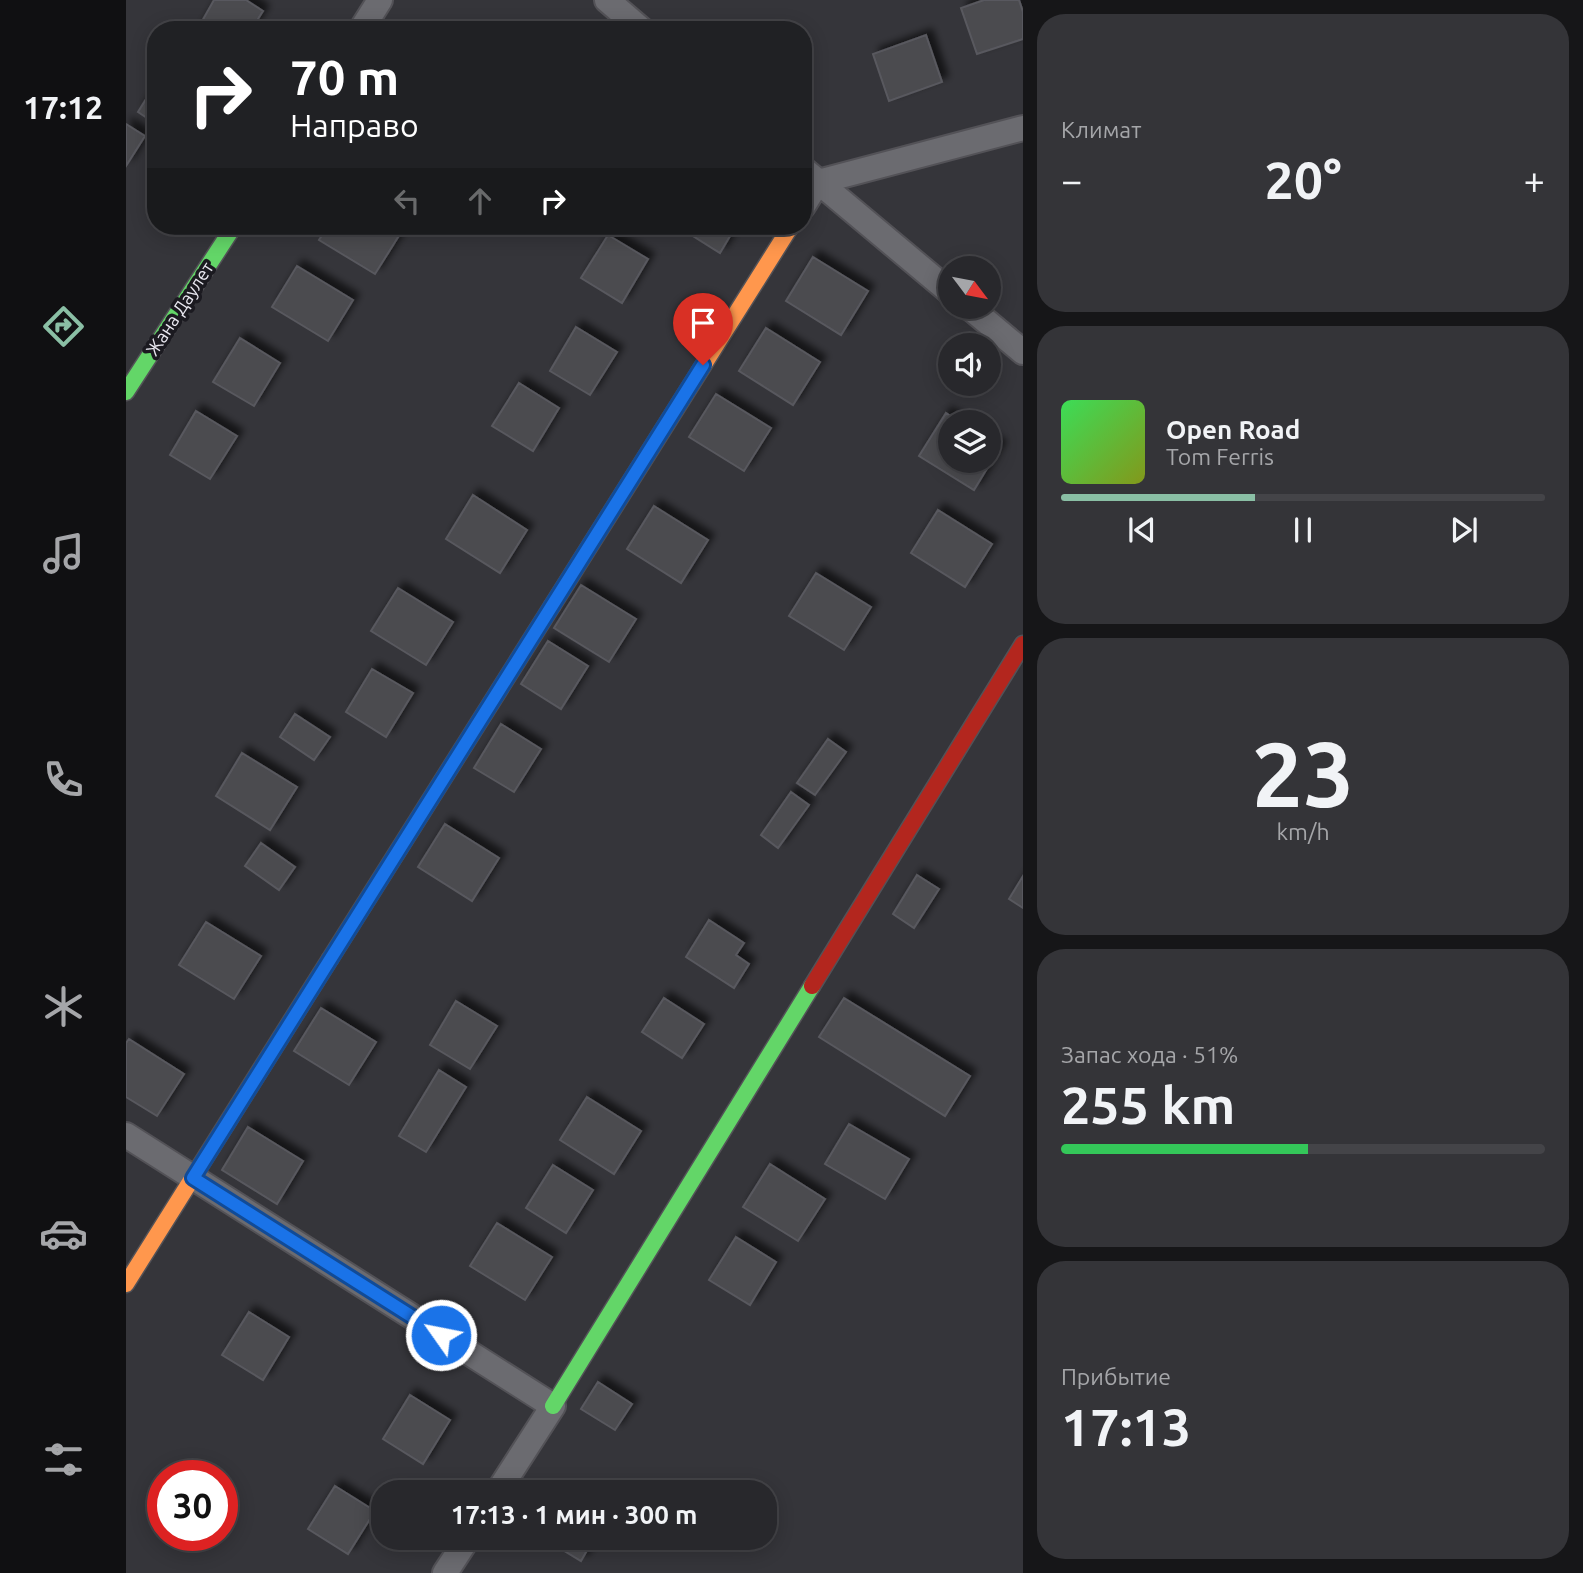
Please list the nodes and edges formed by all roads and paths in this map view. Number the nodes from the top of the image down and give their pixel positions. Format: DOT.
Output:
graph roads {
  1 [pos="380,0"];
  2 [pos="607,0"];
  3 [pos="367,21"];
  4 [pos="632,21"];
  5 [pos="1023,128"];
  6 [pos="812,176"];
  7 [pos="812,177"];
  8 [pos="228,235"];
  9 [pos="785,235"];
  10 [pos="938,282"];
  11 [pos="984,319"];
  12 [pos="1023,352"];
  13 [pos="126,392"];
  14 [pos="1023,644"];
  15 [pos="126,1135"];
  16 [pos="193,1178"];
  17 [pos="126,1284"];
  18 [pos="553,1406"];
  19 [pos="505,1480"];
  20 [pos="460,1550"];
  21 [pos="445,1573"];
  1 -- 3 [label="street"];
  2 -- 4 [label="street"];
  5 -- 6 [label="street"];
  7 -- 10 [label="street"];
  8 -- 13 [label="street, Жана Даулет"];
  9 -- 16 [label="street"];
  11 -- 12 [label="street"];
  14 -- 18 [label="street"];
  15 -- 16 [label="street"];
  16 -- 17 [label="street"];
  16 -- 18 [label="street"];
  18 -- 19 [label="street"];
  20 -- 21 [label="street"];
}
